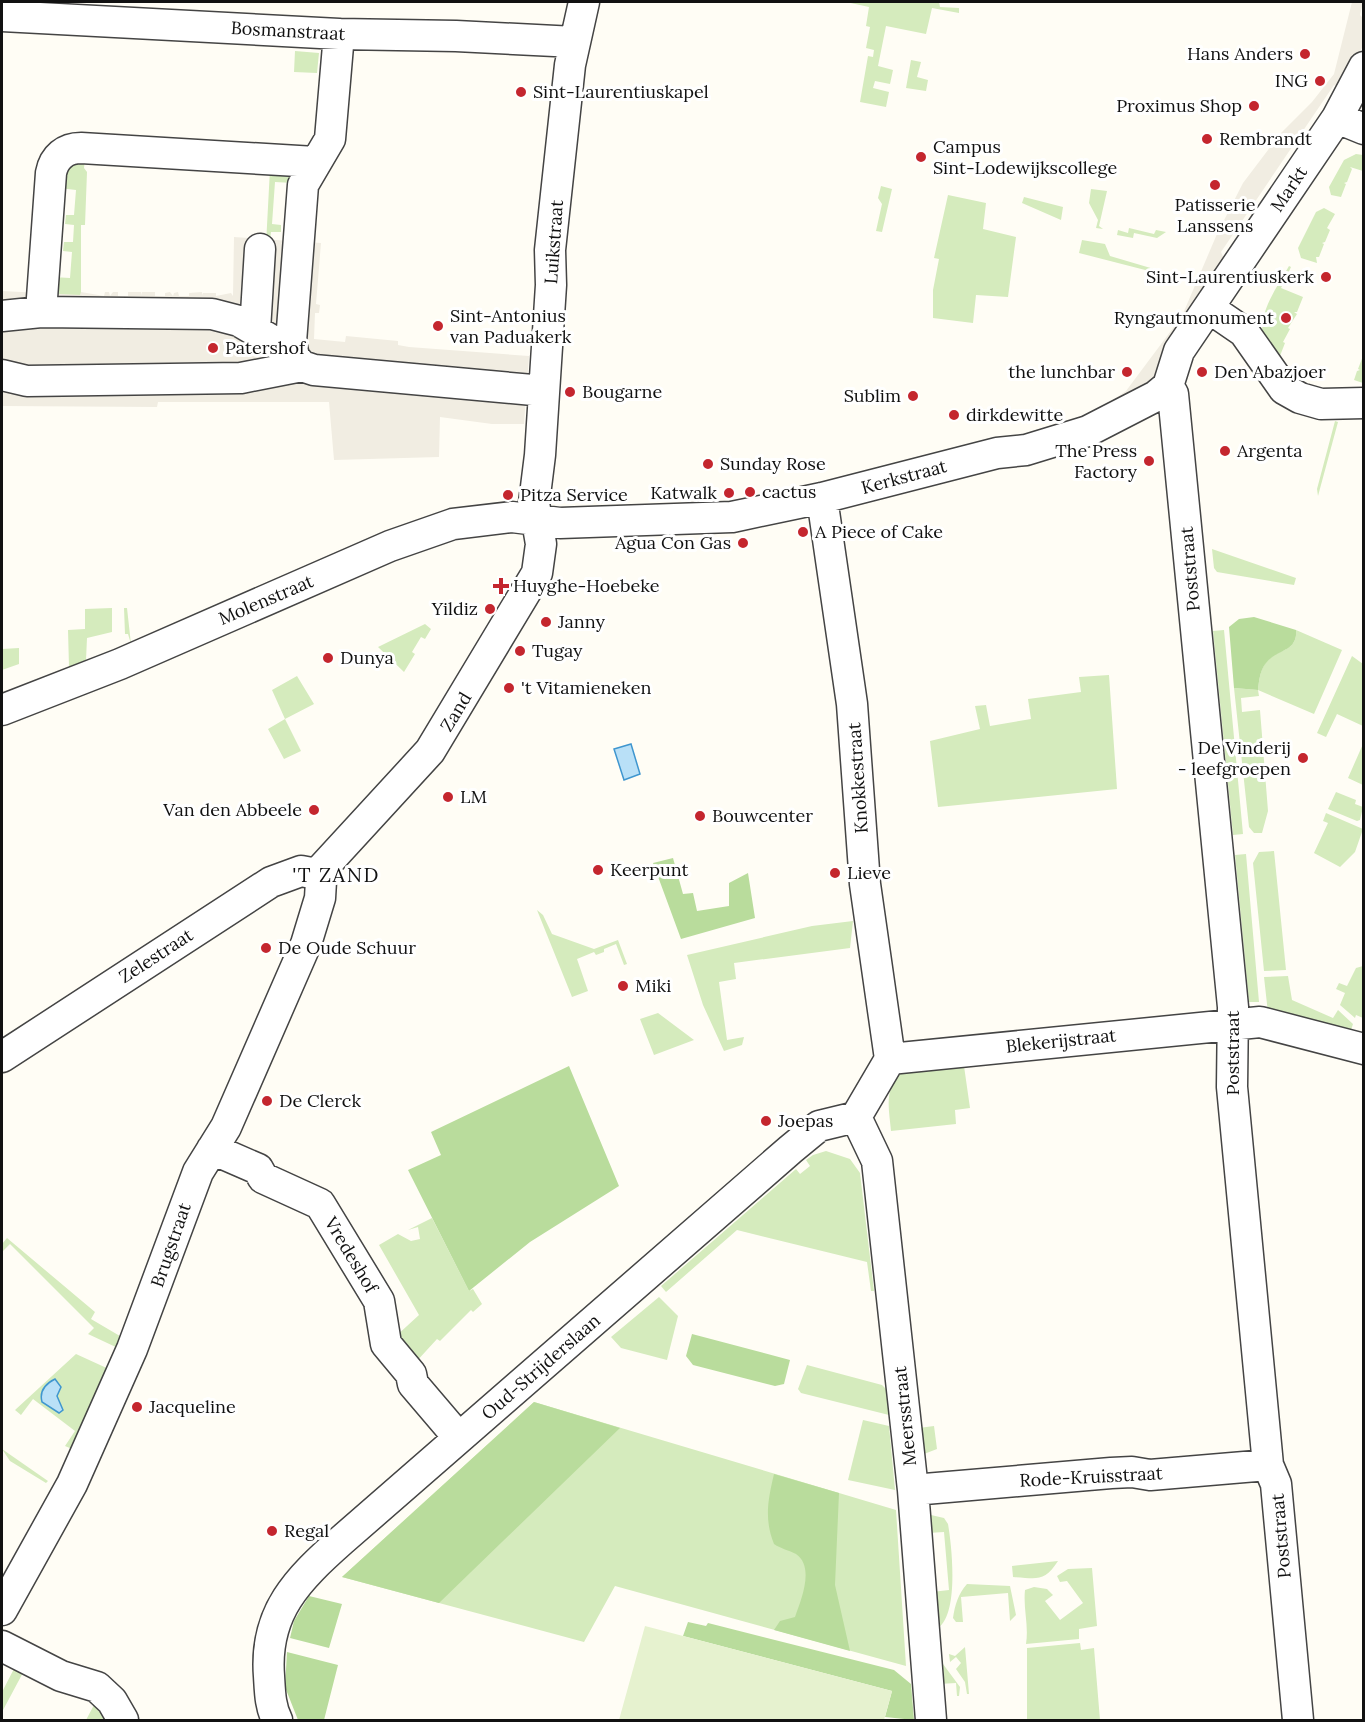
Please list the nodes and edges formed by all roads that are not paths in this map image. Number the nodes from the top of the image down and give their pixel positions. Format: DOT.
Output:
graph roads {
  1 [pos="584,2"];
  2 [pos="2,16"];
  3 [pos="339,34"];
  4 [pos="575,42"];
  5 [pos="1364,68"];
  6 [pos="1350,123"];
  7 [pos="315,162"];
  8 [pos="260,249"];
  9 [pos="1209,308"];
  10 [pos="41,312"];
  11 [pos="2,316"];
  12 [pos="255,330"];
  13 [pos="298,359"];
  14 [pos="2,375"];
  15 [pos="1168,386"];
  16 [pos="544,391"];
  17 [pos="1364,403"];
  18 [pos="822,498"];
  19 [pos="537,520"];
  20 [pos="2,710"];
  21 [pos="317,874"];
  22 [pos="1232,1024"];
  23 [pos="1364,1049"];
  24 [pos="2,1057"];
  25 [pos="890,1059"];
  26 [pos="856,1117"];
  27 [pos="212,1149"];
  28 [pos="459,1438"];
  29 [pos="1268,1465"];
  30 [pos="913,1490"];
  31 [pos="2,1610"];
  32 [pos="2,1646"];
  33 [pos="123,1720"];
  34 [pos="277,1720"];
  35 [pos="931,1720"];
  36 [pos="1298,1720"];
  1 -- 4 [label="street, Luikstraat"];
  2 -- 3 [label="street, Bosmanstraat"];
  3 -- 4 [label="street, Bosmanstraat"];
  3 -- 7 [label="street"];
  4 -- 16 [label="street, Luikstraat"];
  5 -- 6 [label="street, Markt"];
  6 -- 9 [label="street, Markt"];
  7 -- 10 [label="street"];
  7 -- 13 [label="street"];
  8 -- 12 [label="street"];
  9 -- 15 [label="street"];
  9 -- 17 [label="street"];
  10 -- 11 [label="street"];
  10 -- 12 [label="street"];
  12 -- 13 [label="street"];
  13 -- 14 [label="street"];
  13 -- 16 [label="street"];
  15 -- 18 [label="street, Kerkstraat"];
  15 -- 22 [label="street, Poststraat"];
  16 -- 19 [label="street, Luikstraat"];
  18 -- 19 [label="street, Kerkstraat"];
  18 -- 25 [label="street, Knokkestraat"];
  19 -- 20 [label="street, Molenstraat"];
  19 -- 21 [label="street, Zand"];
  21 -- 24 [label="street, Zelestraat"];
  21 -- 27 [label="street, Brugstraat"];
  22 -- 23 [label="street, Blekerijstraat"];
  22 -- 25 [label="street, Blekerijstraat"];
  22 -- 29 [label="street, Poststraat"];
  25 -- 26 [label="street"];
  26 -- 28 [label="street, Oud-Strijderslaan"];
  26 -- 30 [label="street, Meersstraat"];
  27 -- 28 [label="street, Vredeshof"];
  27 -- 31 [label="street, Brugstraat"];
  28 -- 34 [label="street, Oud-Strijderslaan"];
  29 -- 30 [label="street, Rode-Kruisstraat"];
  29 -- 36 [label="street, Poststraat"];
  30 -- 35 [label="street, Meersstraat"];
  32 -- 33 [label="street"];
}
